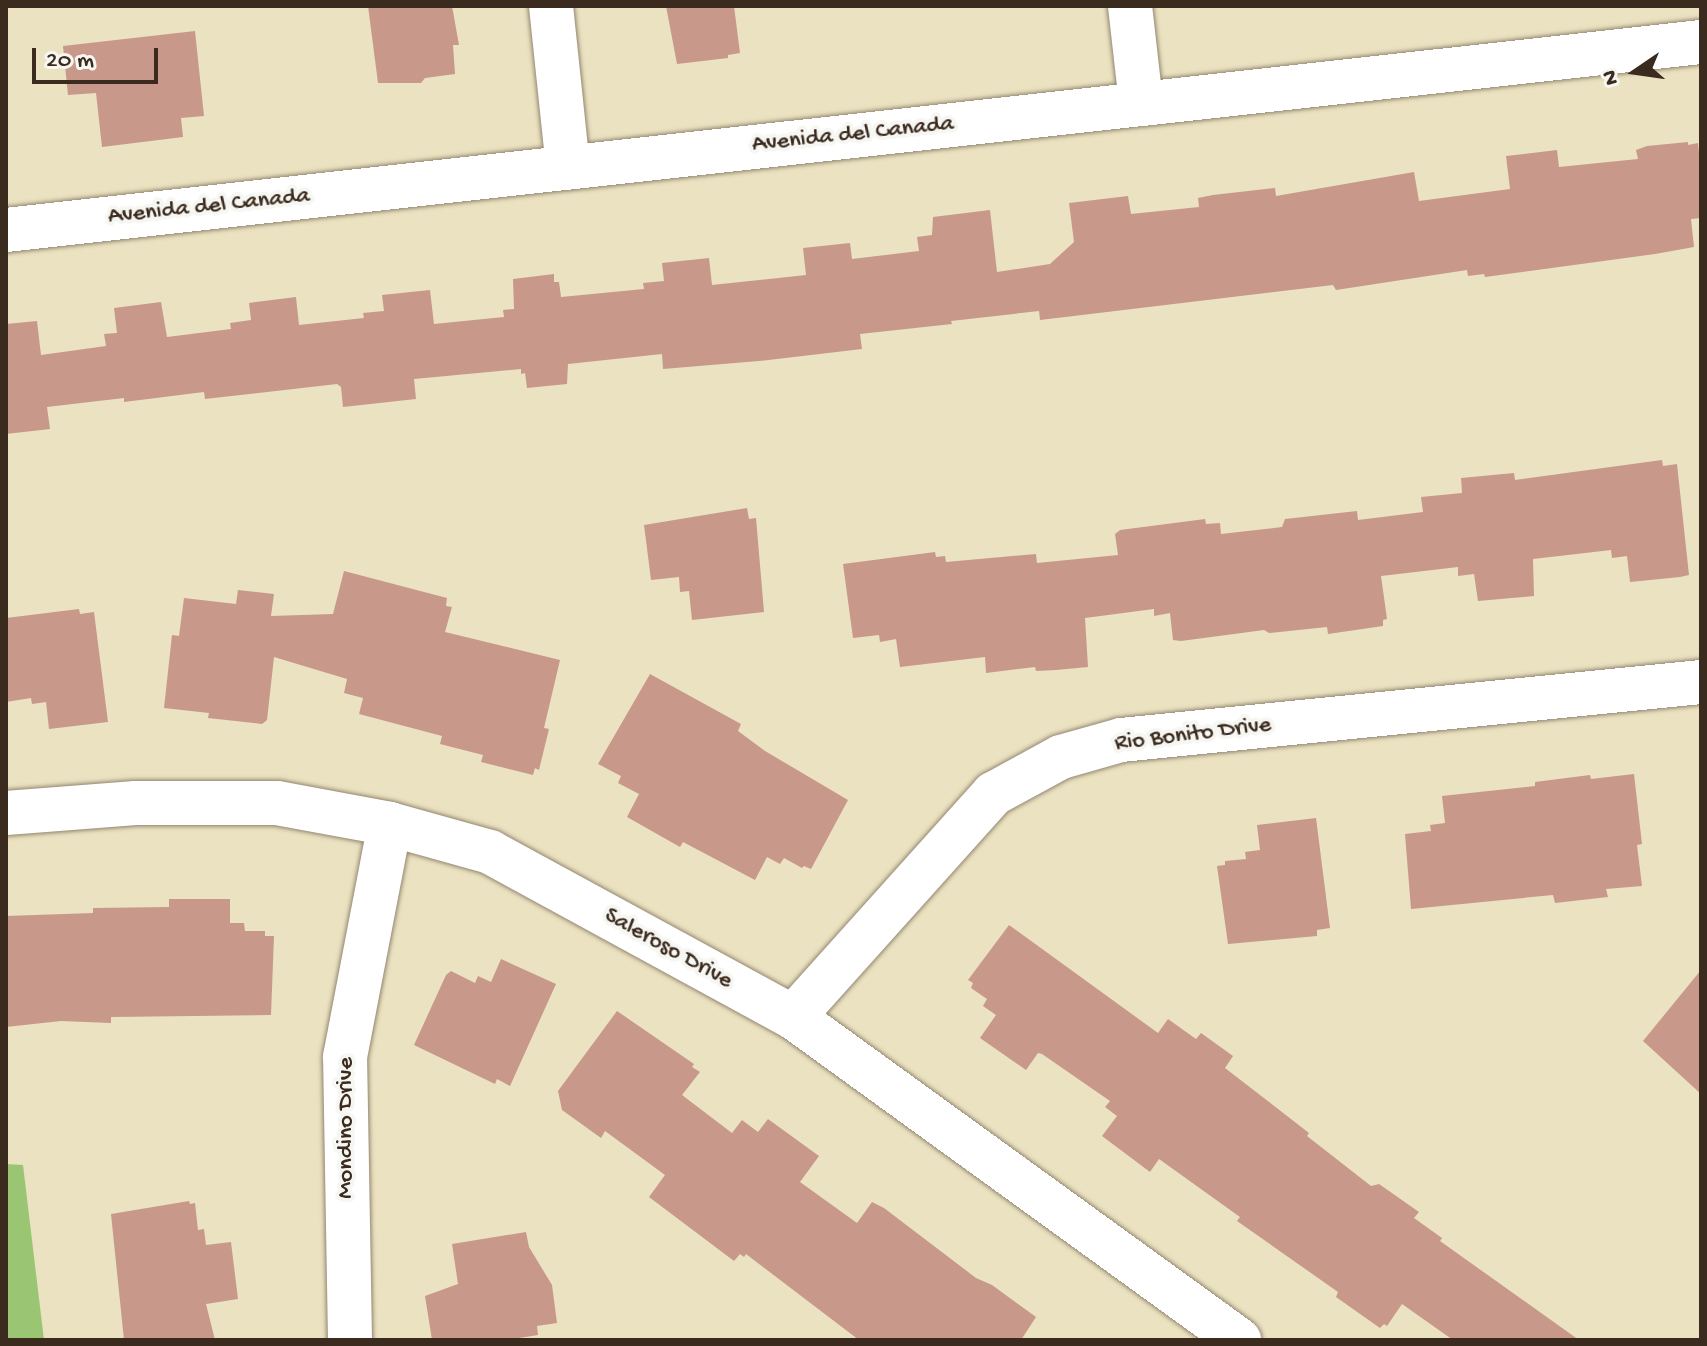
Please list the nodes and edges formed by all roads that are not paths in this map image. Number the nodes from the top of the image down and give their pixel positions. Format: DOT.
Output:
graph roads {
  1 [pos="551,6"];
  2 [pos="1130,6"];
  3 [pos="1701,42"];
  4 [pos="1141,103"];
  5 [pos="568,167"];
  6 [pos="6,230"];
  7 [pos="1701,682"];
  8 [pos="6,813"];
  9 [pos="390,824"];
  10 [pos="793,1017"];
  11 [pos="350,1340"];
  12 [pos="1239,1340"];
  1 -- 5 [label="street"];
  2 -- 4 [label="street"];
  3 -- 4 [label="street, Avenida del Canada"];
  4 -- 5 [label="street, Avenida del Canada"];
  5 -- 6 [label="street, Avenida del Canada"];
  7 -- 10 [label="street, Rio Bonito Drive"];
  8 -- 9 [label="street, Saleroso Drive"];
  9 -- 10 [label="street, Saleroso Drive"];
  9 -- 11 [label="street, Mondino Drive"];
  10 -- 12 [label="street, Saleroso Drive"];
}
